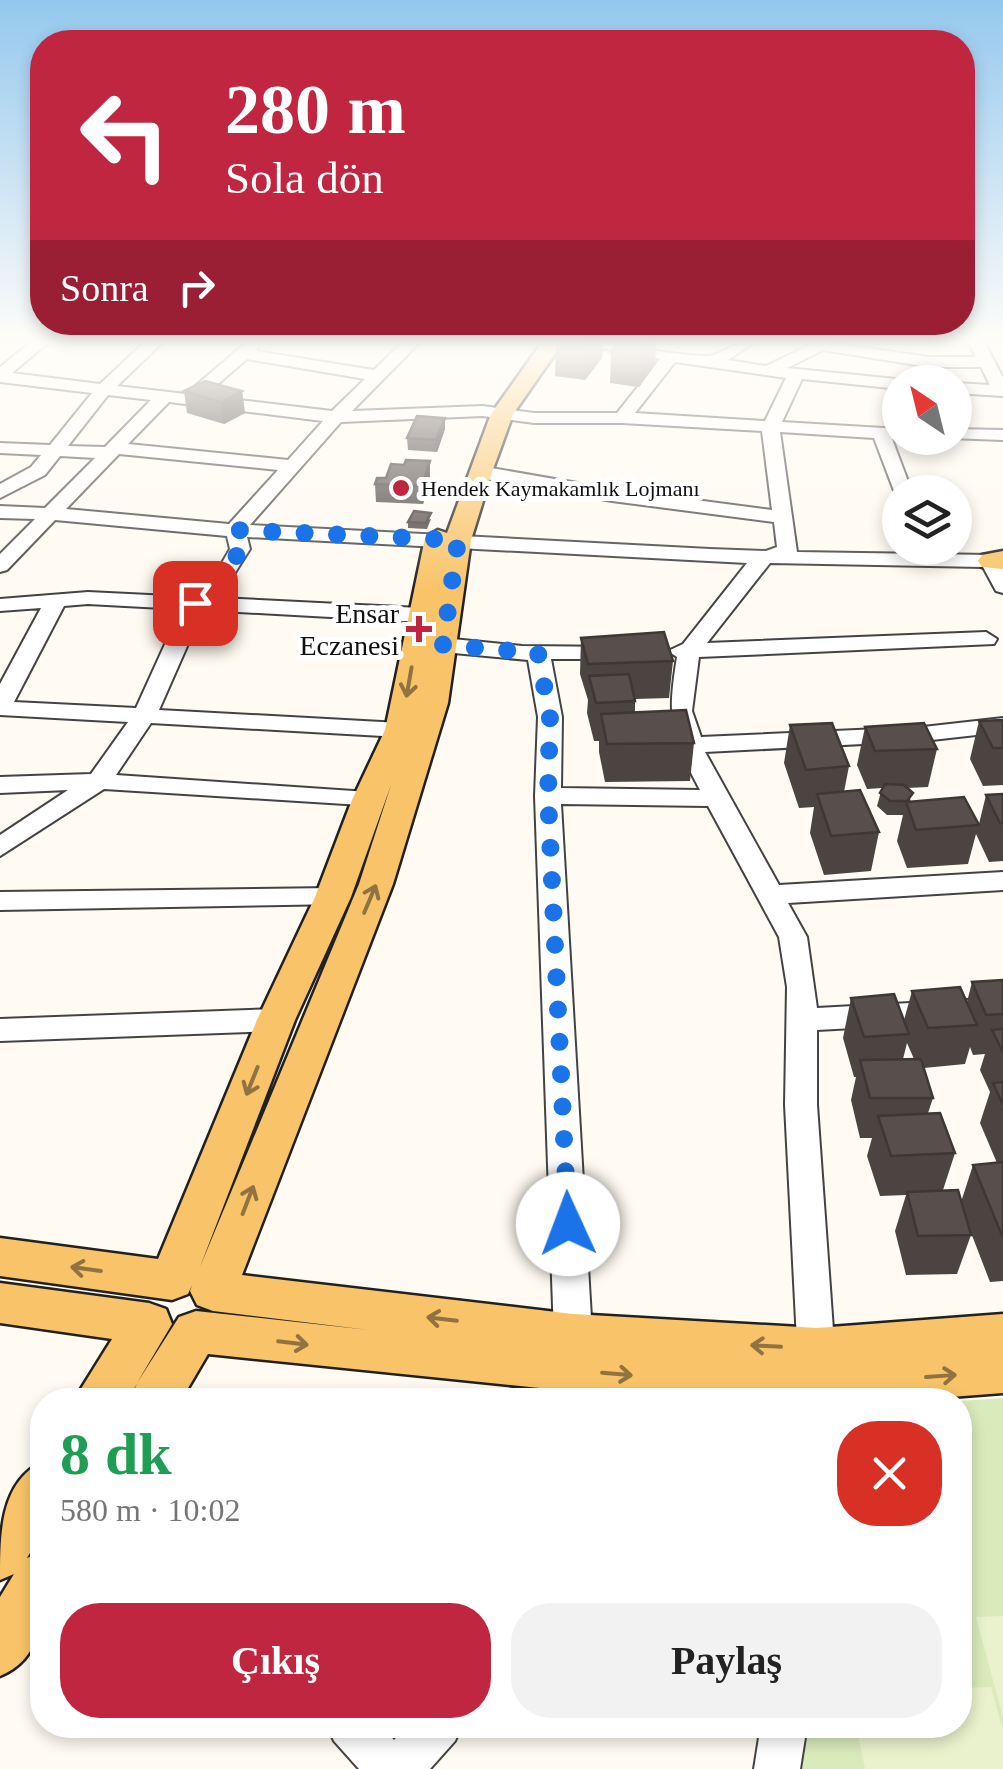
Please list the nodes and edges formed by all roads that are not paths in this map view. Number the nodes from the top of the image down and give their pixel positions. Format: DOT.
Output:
graph roads {
  1 [pos="74,424"];
  2 [pos="138,424"];
  3 [pos="329,424"];
  4 [pos="502,424"];
  5 [pos="502,424"];
  6 [pos="565,424"];
  7 [pos="666,424"];
  8 [pos="775,424"];
  9 [pos="882,434"];
  10 [pos="972,434"];
  11 [pos="1003,434"];
  12 [pos="773,437"];
  13 [pos="0,448"];
  14 [pos="112,451"];
  15 [pos="50,452"];
  16 [pos="292,466"];
  17 [pos="480,472"];
  18 [pos="0,492"];
  19 [pos="0,512"];
  20 [pos="53,513"];
  21 [pos="781,517"];
  22 [pos="235,530"];
  23 [pos="447,541"];
  24 [pos="882,556"];
  25 [pos="972,558"];
  26 [pos="760,560"];
  27 [pos="999,560"];
  28 [pos="0,566"];
  29 [pos="1003,587"];
  30 [pos="56,600"];
  31 [pos="195,603"];
  32 [pos="0,605"];
  33 [pos="420,615"];
  34 [pos="986,639"];
  35 [pos="443,645"];
  36 [pos="689,651"];
  37 [pos="538,653"];
  38 [pos="0,707"];
  39 [pos="144,718"];
  40 [pos="1003,724"];
  41 [pos="400,730"];
  42 [pos="691,745"];
  43 [pos="99,781"];
  44 [pos="0,785"];
  45 [pos="548,796"];
  46 [pos="718,798"];
  47 [pos="368,800"];
  48 [pos="0,847"];
  49 [pos="1003,881"];
  50 [pos="772,895"];
  51 [pos="334,896"];
  52 [pos="0,901"];
  53 [pos="1003,1010"];
  54 [pos="276,1020"];
  55 [pos="802,1020"];
  56 [pos="0,1030"];
  57 [pos="0,1258"];
  58 [pos="194,1301"];
  59 [pos="0,1304"];
  60 [pos="148,1324"];
  61 [pos="573,1335"];
  62 [pos="1003,1335"];
  63 [pos="1003,1371"];
  64 [pos="819,1378"];
  65 [pos="107,1388"];
  66 [pos="159,1388"];
  67 [pos="680,1388"];
  68 [pos="732,1388"];
  69 [pos="30,1506"];
  70 [pos="0,1552"];
  71 [pos="30,1599"];
  72 [pos="0,1648"];
  73 [pos="362,1738"];
  74 [pos="427,1738"];
  75 [pos="782,1738"];
  76 [pos="390,1769"];
  77 [pos="399,1769"];
  78 [pos="777,1769"];
  1 -- 15 [label="street"];
  2 -- 14 [label="street"];
  3 -- 16 [label="street"];
  4 -- 17 [label="main road"];
  5 -- 23 [label="main road"];
  6 -- 12 [label="street"];
  7 -- 12 [label="street"];
  8 -- 12 [label="street"];
  9 -- 12 [label="street"];
  10 -- 11 [label="street"];
  12 -- 21 [label="street"];
  13 -- 15 [label="street"];
  14 -- 15 [label="street"];
  14 -- 16 [label="street"];
  14 -- 20 [label="street"];
  15 -- 18 [label="street"];
  16 -- 22 [label="street"];
  17 -- 21 [label="street"];
  17 -- 23 [label="main road"];
  19 -- 20 [label="street"];
  20 -- 22 [label="street"];
  20 -- 28 [label="street"];
  21 -- 26 [label="street"];
  22 -- 23 [label="street"];
  22 -- 31 [label="street"];
  23 -- 26 [label="street"];
  23 -- 33 [label="main road"];
  23 -- 35 [label="main road"];
  24 -- 26 [label="street"];
  25 -- 27 [label="street"];
  26 -- 36 [label="street"];
  27 -- 29 [label="street"];
  30 -- 31 [label="street"];
  30 -- 32 [label="street"];
  30 -- 38 [label="street"];
  31 -- 33 [label="street"];
  31 -- 39 [label="street"];
  33 -- 41 [label="main road, one-way"];
  34 -- 36 [label="street"];
  35 -- 37 [label="street"];
  58 -- 35 [label="main road, one-way"];
  36 -- 37 [label="street"];
  36 -- 42 [label="street"];
  37 -- 45 [label="street"];
  38 -- 39 [label="street"];
  39 -- 41 [label="street"];
  39 -- 43 [label="street"];
  40 -- 42 [label="street"];
  41 -- 47 [label="main road"];
  42 -- 46 [label="street"];
  43 -- 44 [label="street"];
  43 -- 47 [label="street"];
  43 -- 48 [label="street"];
  45 -- 46 [label="street"];
  45 -- 61 [label="street"];
  46 -- 50 [label="street"];
  47 -- 51 [label="main road"];
  49 -- 50 [label="street"];
  50 -- 55 [label="street"];
  51 -- 52 [label="street"];
  51 -- 54 [label="main road"];
  53 -- 55 [label="street"];
  54 -- 56 [label="street"];
  54 -- 58 [label="main road, one-way"];
  55 -- 64 [label="street"];
  58 -- 57 [label="main road, one-way"];
  58 -- 60 [label="main road"];
  61 -- 58 [label="main road, one-way"];
  58 -- 66 [label="main road"];
  58 -- 67 [label="main road, one-way"];
  59 -- 60 [label="main road"];
  60 -- 65 [label="main road"];
  64 -- 61 [label="main road, one-way"];
  62 -- 64 [label="main road"];
  64 -- 63 [label="main road, one-way"];
  64 -- 68 [label="main road"];
  69 -- 70 [label="main road"];
  71 -- 72 [label="main road"];
  73 -- 76 [label="street"];
  74 -- 77 [label="street"];
  75 -- 78 [label="street"];
}
